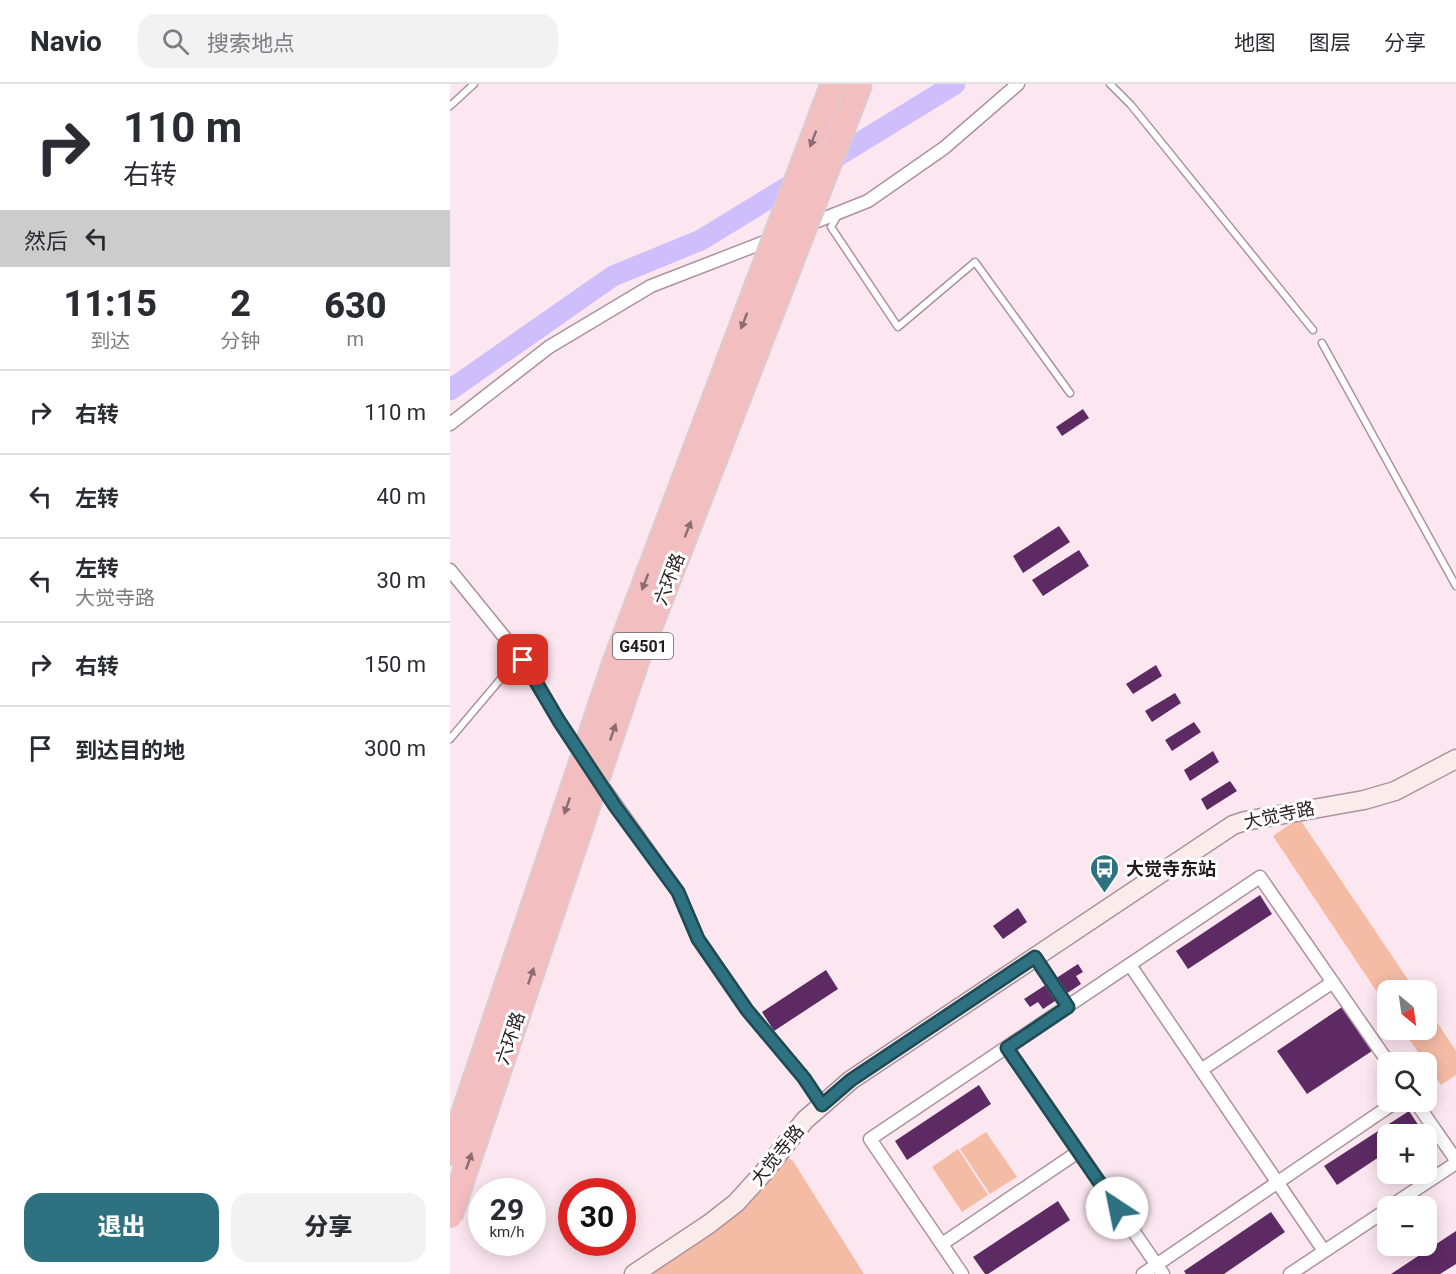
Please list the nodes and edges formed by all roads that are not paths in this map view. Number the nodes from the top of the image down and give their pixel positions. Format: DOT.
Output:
graph roads {
  1 [pos="474,84"];
  2 [pos="833,84"];
  3 [pos="860,84"];
  4 [pos="1018,84"];
  5 [pos="1110,84"];
  6 [pos="450,106"];
  7 [pos="840,212"];
  8 [pos="1313,330"];
  9 [pos="1322,343"];
  10 [pos="1070,393"];
  11 [pos="450,424"];
  12 [pos="450,570"];
  13 [pos="1456,586"];
  14 [pos="523,660"];
  15 [pos="450,739"];
  16 [pos="1456,759"];
  17 [pos="1035,957"];
  18 [pos="1130,965"];
  19 [pos="1333,982"];
  20 [pos="1068,1007"];
  21 [pos="1007,1048"];
  22 [pos="1381,1052"];
  23 [pos="1201,1070"];
  24 [pos="822,1105"];
  25 [pos="1381,1112"];
  26 [pos="1423,1112"];
  27 [pos="1078,1152"];
  28 [pos="450,1154"];
  29 [pos="1456,1161"];
  30 [pos="1278,1182"];
  31 [pos="1406,1196"];
  32 [pos="450,1216"];
  33 [pos="1377,1216"];
  34 [pos="942,1244"];
  35 [pos="1324,1251"];
  36 [pos="1159,1269"];
  37 [pos="634,1274"];
  38 [pos="962,1274"];
  39 [pos="1143,1274"];
  40 [pos="1290,1274"];
  1 -- 6 [label="lane"];
  2 -- 28 [label="highway, 六环路 / G4501, one-way, bridge"];
  32 -- 3 [label="highway, 六环路 / G4501, one-way, bridge"];
  4 -- 7 [label="street"];
  5 -- 8 [label="lane"];
  7 -- 10 [label="lane"];
  7 -- 11 [label="street"];
  9 -- 13 [label="lane"];
  12 -- 14 [label="street"];
  14 -- 15 [label="lane"];
  14 -- 24 [label="street"];
  16 -- 17 [label="main road, 大觉寺路"];
  17 -- 20 [label="street"];
  17 -- 24 [label="main road, 大觉寺路"];
  18 -- 19 [label="street"];
  18 -- 20 [label="street"];
  18 -- 23 [label="street"];
  19 -- 22 [label="street"];
  19 -- 23 [label="street"];
  20 -- 21 [label="street"];
  21 -- 27 [label="street"];
  21 -- 34 [label="street"];
  23 -- 30 [label="street"];
  24 -- 37 [label="main road, 大觉寺路"];
  25 -- 30 [label="street"];
  26 -- 29 [label="street"];
  27 -- 34 [label="street"];
  27 -- 36 [label="street"];
  29 -- 31 [label="street"];
  30 -- 35 [label="street"];
  30 -- 36 [label="street"];
  33 -- 35 [label="street"];
  34 -- 38 [label="street"];
  35 -- 40 [label="street"];
  36 -- 39 [label="street"];
}
